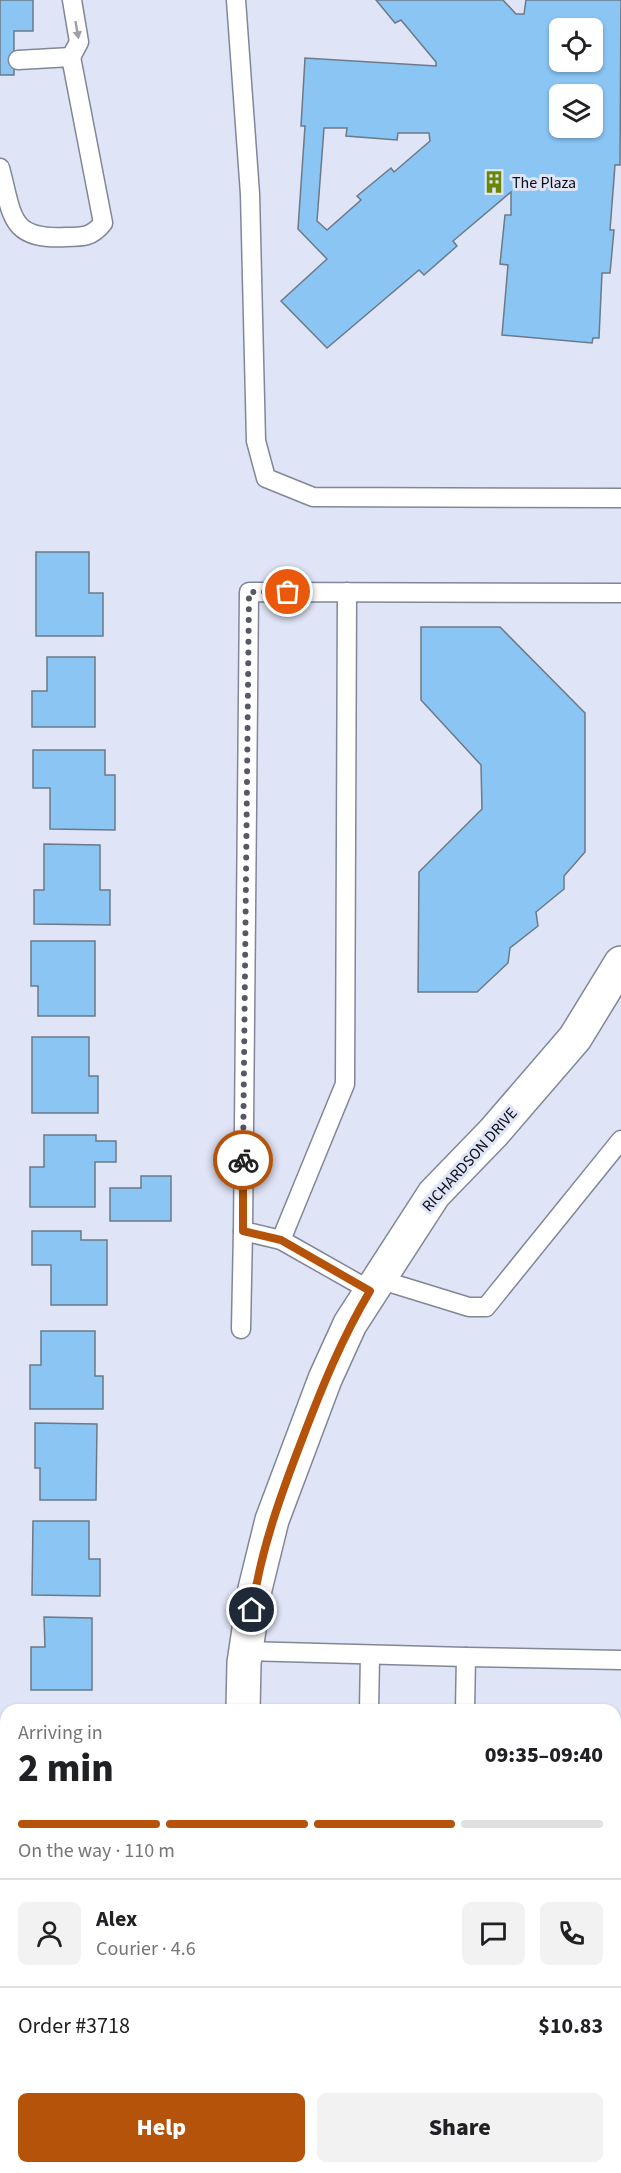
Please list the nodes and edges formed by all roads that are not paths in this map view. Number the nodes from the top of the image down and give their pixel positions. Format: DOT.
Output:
graph roads {
  1 [pos="72,0"];
  2 [pos="236,0"];
  3 [pos="71,57"];
  4 [pos="18,60"];
  5 [pos="0,168"];
  6 [pos="621,498"];
  7 [pos="347,592"];
  8 [pos="621,593"];
  9 [pos="619,972"];
  10 [pos="621,1140"];
  11 [pos="243,1231"];
  12 [pos="281,1240"];
  13 [pos="374,1285"];
  14 [pos="242,1329"];
  15 [pos="246,1651"];
  16 [pos="370,1656"];
  17 [pos="466,1657"];
  18 [pos="621,1660"];
  19 [pos="243,1704"];
  20 [pos="369,1704"];
  21 [pos="465,1704"];
  1 -- 3 [label="lane, one-way"];
  2 -- 6 [label="lane"];
  3 -- 4 [label="lane"];
  3 -- 5 [label="lane"];
  7 -- 8 [label="lane"];
  7 -- 11 [label="lane"];
  7 -- 12 [label="lane"];
  9 -- 13 [label="street, RICHARDSON DRIVE"];
  10 -- 13 [label="lane"];
  11 -- 12 [label="lane"];
  11 -- 14 [label="lane"];
  12 -- 13 [label="lane"];
  13 -- 15 [label="street, RICHARDSON DRIVE"];
  15 -- 16 [label="lane"];
  15 -- 19 [label="street, RICHARDSON DRIVE"];
  16 -- 17 [label="lane"];
  16 -- 20 [label="lane"];
  17 -- 18 [label="lane"];
  17 -- 21 [label="lane"];
}
